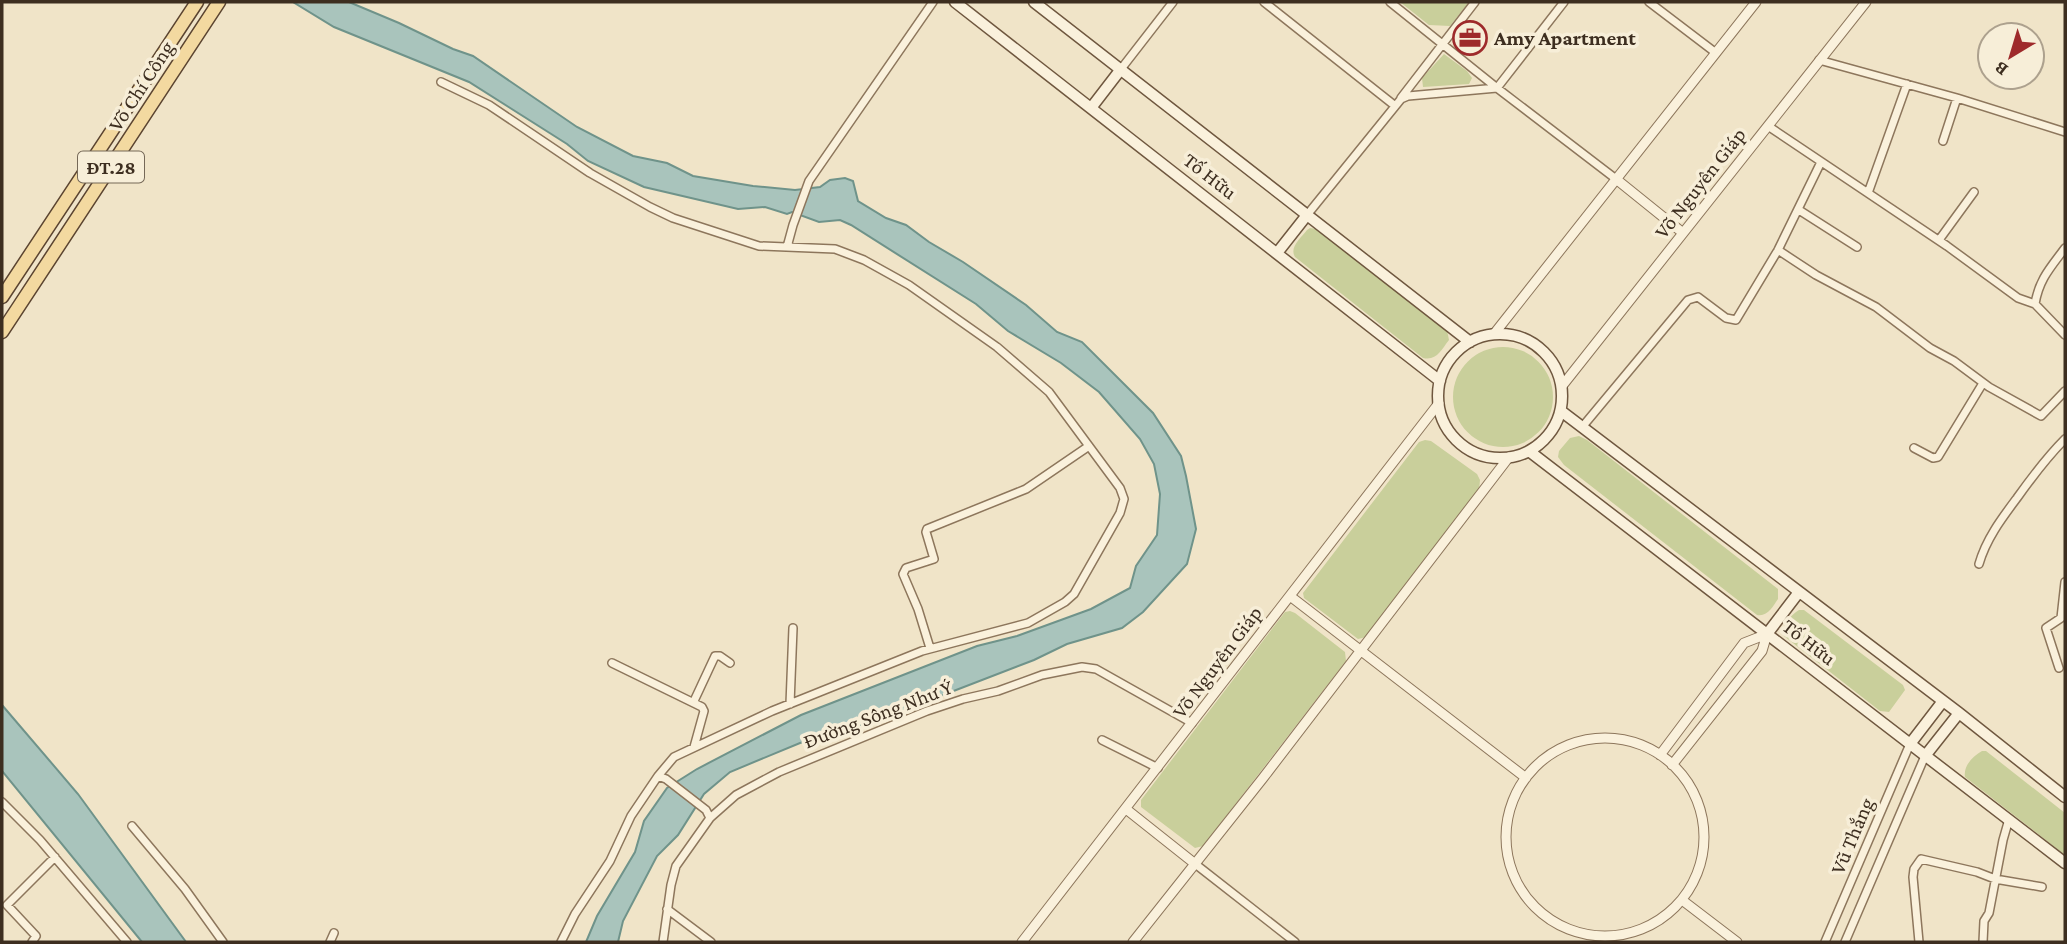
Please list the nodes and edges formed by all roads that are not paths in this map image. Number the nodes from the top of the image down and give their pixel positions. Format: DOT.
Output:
graph roads {
  1 [pos="197,2"];
  2 [pos="219,2"];
  3 [pos="933,2"];
  4 [pos="955,2"];
  5 [pos="1034,2"];
  6 [pos="1173,2"];
  7 [pos="1266,2"];
  8 [pos="1390,2"];
  9 [pos="1475,2"];
  10 [pos="1564,2"];
  11 [pos="1649,2"];
  12 [pos="1756,2"];
  13 [pos="1866,2"];
  14 [pos="1442,43"];
  15 [pos="1716,53"];
  16 [pos="1819,60"];
  17 [pos="1121,69"];
  18 [pos="441,82"];
  19 [pos="1907,84"];
  20 [pos="1497,88"];
  21 [pos="1956,98"];
  22 [pos="1401,99"];
  23 [pos="1394,105"];
  24 [pos="1091,108"];
  25 [pos="1768,126"];
  26 [pos="2065,132"];
  27 [pos="1943,141"];
  28 [pos="1821,163"];
  29 [pos="1616,179"];
  30 [pos="1974,192"];
  31 [pos="1868,193"];
  32 [pos="1799,210"];
  33 [pos="1307,215"];
  34 [pos="1683,233"];
  35 [pos="1938,240"];
  36 [pos="35,246"];
  37 [pos="787,247"];
  38 [pos="1857,247"];
  39 [pos="2065,248"];
  40 [pos="1778,250"];
  41 [pos="1277,253"];
  42 [pos="51,257"];
  43 [pos="2,297"];
  44 [pos="2035,304"];
  45 [pos="2,332"];
  46 [pos="1494,334"];
  47 [pos="2065,335"];
  48 [pos="1470,342"];
  49 [pos="1440,381"];
  50 [pos="1983,383"];
  51 [pos="1562,386"];
  52 [pos="2065,391"];
  53 [pos="1439,402"];
  54 [pos="1561,411"];
  55 [pos="1583,426"];
  56 [pos="2065,439"];
  57 [pos="1089,446"];
  58 [pos="1914,449"];
  59 [pos="1529,451"];
  60 [pos="1509,457"];
  61 [pos="1979,564"];
  62 [pos="2065,582"];
  63 [pos="1799,592"];
  64 [pos="1290,596"];
  65 [pos="793,628"];
  66 [pos="1767,634"];
  67 [pos="930,648"];
  68 [pos="1360,651"];
  69 [pos="612,663"];
  70 [pos="730,663"];
  71 [pos="2059,668"];
  72 [pos="1721,674"];
  73 [pos="1735,685"];
  74 [pos="694,701"];
  75 [pos="1943,701"];
  76 [pos="790,704"];
  77 [pos="1959,713"];
  78 [pos="1685,722"];
  79 [pos="1192,723"];
  80 [pos="1698,732"];
  81 [pos="1102,740"];
  82 [pos="1910,744"];
  83 [pos="694,747"];
  84 [pos="1660,755"];
  85 [pos="1925,756"];
  86 [pos="1672,765"];
  87 [pos="1158,768"];
  88 [pos="662,777"];
  89 [pos="1526,778"];
  90 [pos="2065,797"];
  91 [pos="2,802"];
  92 [pos="1126,809"];
  93 [pos="710,818"];
  94 [pos="2009,820"];
  95 [pos="132,826"];
  96 [pos="55,857"];
  97 [pos="1194,863"];
  98 [pos="2065,863"];
  99 [pos="1995,878"];
  100 [pos="2042,887"];
  101 [pos="1682,900"];
  102 [pos="4,906"];
  103 [pos="667,909"];
  104 [pos="334,933"];
  105 [pos="34,939"];
  106 [pos="44,942"];
  107 [pos="127,942"];
  108 [pos="223,942"];
  109 [pos="330,942"];
  110 [pos="561,942"];
  111 [pos="663,942"];
  112 [pos="711,942"];
  113 [pos="1022,942"];
  114 [pos="1133,942"];
  115 [pos="1295,942"];
  116 [pos="1737,942"];
  117 [pos="1825,942"];
  118 [pos="1845,942"];
  119 [pos="1919,942"];
  120 [pos="1983,942"];
  1 -- 36 [label="main road, Võ Chí Công / ĐT.28"];
  2 -- 42 [label="main road, Võ Chí Công / ĐT.28"];
  3 -- 37 [label="street"];
  4 -- 24 [label="main road, Tố Hữu"];
  5 -- 17 [label="main road, Tố Hữu"];
  6 -- 17 [label="street"];
  7 -- 23 [label="street"];
  8 -- 14 [label="street"];
  9 -- 14 [label="street"];
  10 -- 20 [label="street"];
  11 -- 15 [label="street"];
  12 -- 15 [label="street"];
  13 -- 16 [label="street, Võ Nguyên Giáp"];
  14 -- 20 [label="street"];
  14 -- 22 [label="street"];
  15 -- 29 [label="street"];
  16 -- 19 [label="street"];
  16 -- 25 [label="street, Võ Nguyên Giáp"];
  17 -- 24 [label="main road"];
  17 -- 33 [label="main road, Tố Hữu"];
  18 -- 37 [label="street"];
  19 -- 21 [label="street"];
  19 -- 31 [label="street"];
  20 -- 22 [label="street"];
  20 -- 29 [label="street"];
  21 -- 26 [label="street"];
  21 -- 27 [label="street"];
  22 -- 23 [label="street"];
  23 -- 33 [label="street"];
  24 -- 41 [label="main road, Tố Hữu"];
  25 -- 28 [label="street"];
  25 -- 34 [label="street, Võ Nguyên Giáp"];
  28 -- 31 [label="street"];
  28 -- 32 [label="street"];
  29 -- 34 [label="street"];
  29 -- 46 [label="street"];
  30 -- 35 [label="street"];
  31 -- 35 [label="street"];
  32 -- 38 [label="street"];
  32 -- 40 [label="street"];
  33 -- 41 [label="main road"];
  33 -- 48 [label="main road, Tố Hữu"];
  34 -- 51 [label="street, Võ Nguyên Giáp"];
  35 -- 44 [label="street"];
  36 -- 42 [label="main road"];
  36 -- 43 [label="main road, Võ Chí Công / ĐT.28"];
  37 -- 57 [label="street"];
  39 -- 44 [label="street"];
  40 -- 50 [label="street"];
  40 -- 55 [label="street"];
  41 -- 49 [label="main road, Tố Hữu"];
  42 -- 45 [label="main road, Võ Chí Công / ĐT.28"];
  44 -- 47 [label="street"];
  46 -- 48 [label="main road"];
  46 -- 51 [label="main road"];
  48 -- 49 [label="main road"];
  49 -- 53 [label="main road"];
  50 -- 52 [label="street"];
  50 -- 58 [label="street"];
  51 -- 54 [label="main road"];
  53 -- 60 [label="main road"];
  53 -- 64 [label="street, Võ Nguyên Giáp"];
  54 -- 55 [label="main road, Tố Hữu"];
  54 -- 59 [label="main road"];
  55 -- 63 [label="main road, Tố Hữu"];
  56 -- 61 [label="street"];
  57 -- 67 [label="street"];
  57 -- 67 [label="street"];
  59 -- 60 [label="main road"];
  59 -- 66 [label="main road, Tố Hữu"];
  60 -- 68 [label="street"];
  62 -- 71 [label="street"];
  63 -- 66 [label="main road"];
  63 -- 75 [label="main road, Tố Hữu"];
  64 -- 68 [label="street"];
  64 -- 79 [label="street, Võ Nguyên Giáp"];
  65 -- 76 [label="street"];
  66 -- 72 [label="street"];
  66 -- 73 [label="street"];
  66 -- 82 [label="main road, Tố Hữu"];
  67 -- 76 [label="street"];
  68 -- 89 [label="street"];
  68 -- 97 [label="street"];
  69 -- 74 [label="street"];
  70 -- 74 [label="street"];
  72 -- 73 [label="street"];
  72 -- 78 [label="street"];
  73 -- 80 [label="street"];
  74 -- 83 [label="street"];
  75 -- 77 [label="main road, Tố Hữu"];
  75 -- 82 [label="main road"];
  76 -- 83 [label="street"];
  77 -- 85 [label="main road"];
  77 -- 90 [label="main road, Tố Hữu"];
  78 -- 80 [label="street"];
  78 -- 84 [label="street"];
  79 -- 87 [label="street, Võ Nguyên Giáp"];
  79 -- 93 [label="street, Đường Sông Như Ý"];
  80 -- 86 [label="street"];
  81 -- 87 [label="street"];
  82 -- 85 [label="main road, Tố Hữu"];
  82 -- 117 [label="street, Vũ Thắng"];
  83 -- 88 [label="street"];
  84 -- 86 [label="street"];
  84 -- 89 [label="street"];
  85 -- 94 [label="main road, Tố Hữu"];
  85 -- 118 [label="street, Vũ Thắng"];
  86 -- 101 [label="street"];
  87 -- 92 [label="street, Võ Nguyên Giáp"];
  88 -- 93 [label="street"];
  88 -- 110 [label="street"];
  89 -- 101 [label="street"];
  91 -- 96 [label="street"];
  92 -- 97 [label="street"];
  92 -- 113 [label="street, Võ Nguyên Giáp"];
  93 -- 103 [label="street, Đường Sông Như Ý"];
  94 -- 98 [label="main road, Tố Hữu"];
  94 -- 99 [label="street"];
  95 -- 108 [label="street"];
  96 -- 102 [label="street"];
  96 -- 107 [label="street"];
  97 -- 114 [label="street"];
  97 -- 115 [label="street"];
  99 -- 100 [label="street"];
  99 -- 119 [label="street"];
  99 -- 120 [label="street"];
  101 -- 116 [label="street"];
  102 -- 105 [label="street"];
  103 -- 111 [label="street, Đường Sông Như Ý"];
  103 -- 112 [label="street"];
  104 -- 109 [label="street"];
  105 -- 106 [label="street"];
}
